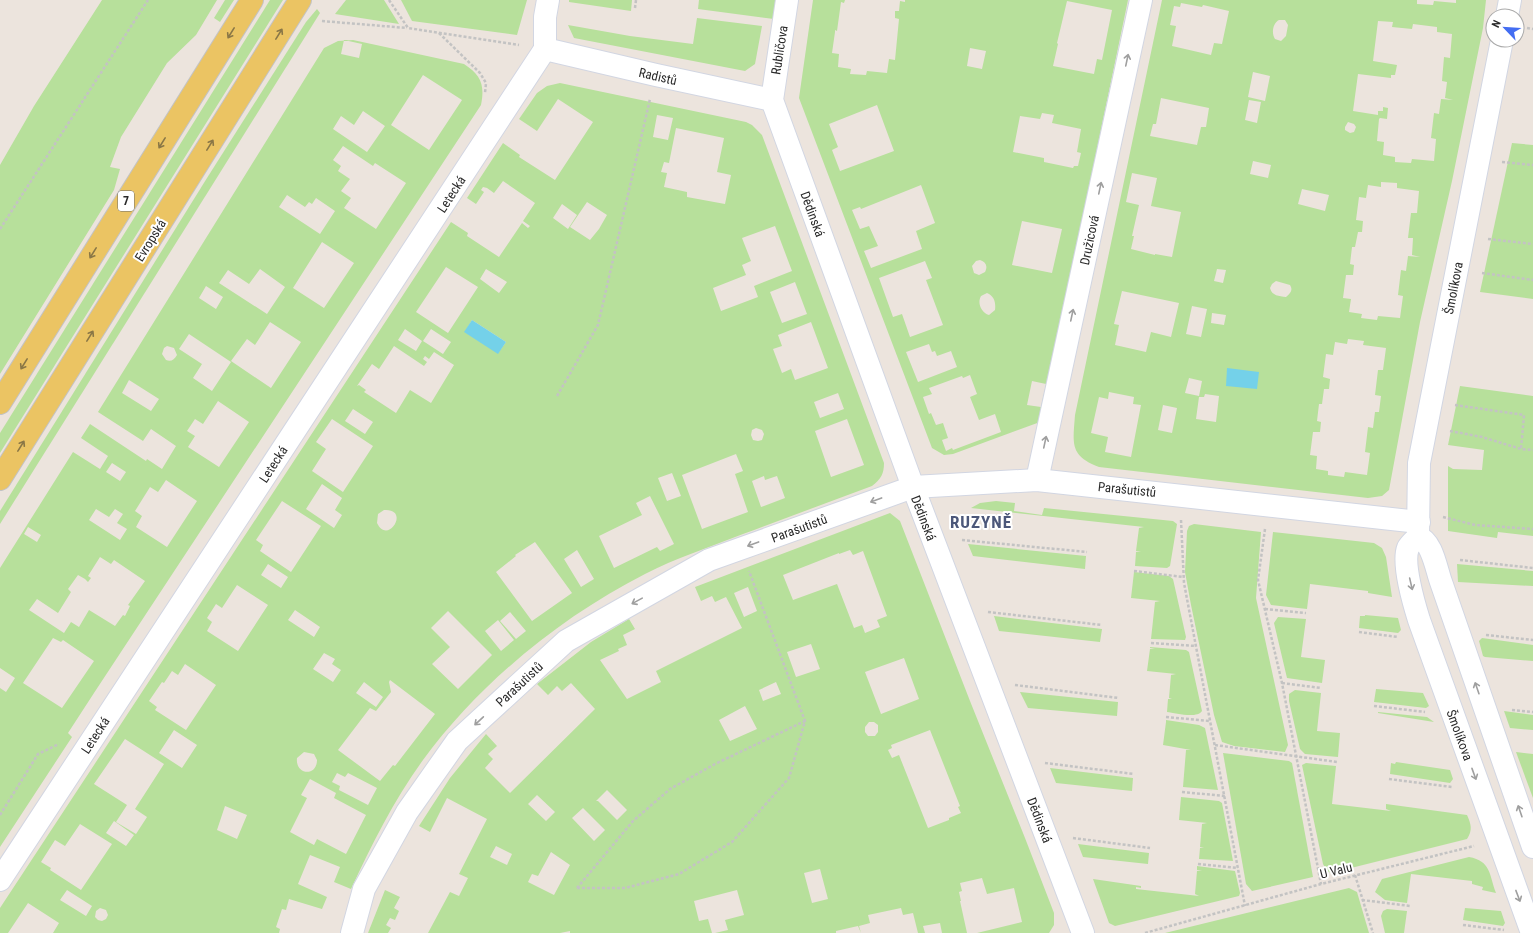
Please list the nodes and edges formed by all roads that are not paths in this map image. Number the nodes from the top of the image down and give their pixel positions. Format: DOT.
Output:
graph roads {
  1 [pos="252,0"];
  2 [pos="300,0"];
  3 [pos="548,0"];
  4 [pos="787,0"];
  5 [pos="1141,0"];
  6 [pos="1500,48"];
  7 [pos="545,49"];
  8 [pos="772,100"];
  9 [pos="0,403"];
  10 [pos="0,479"];
  11 [pos="1037,480"];
  12 [pos="912,487"];
  13 [pos="1415,535"];
  14 [pos="1533,848"];
  15 [pos="0,880"];
  16 [pos="352,933"];
  17 [pos="1083,933"];
  18 [pos="1532,933"];
  1 -- 9 [label="main road, 7, one-way"];
  10 -- 2 [label="main road, Evropská, one-way"];
  3 -- 7 [label="street"];
  4 -- 8 [label="street, Rubličova"];
  11 -- 5 [label="street, Družicová, one-way"];
  6 -- 13 [label="street, Šmolíkova"];
  7 -- 8 [label="street, Radistů"];
  7 -- 15 [label="street, Letecká"];
  8 -- 12 [label="street, Dědinská"];
  11 -- 12 [label="street, Parašutistů"];
  11 -- 13 [label="street, Parašutistů"];
  12 -- 16 [label="street, Parašutistů, one-way"];
  12 -- 17 [label="street, Dědinská"];
  14 -- 13 [label="street, one-way"];
  13 -- 18 [label="street, Šmolíkova, one-way"];
}
